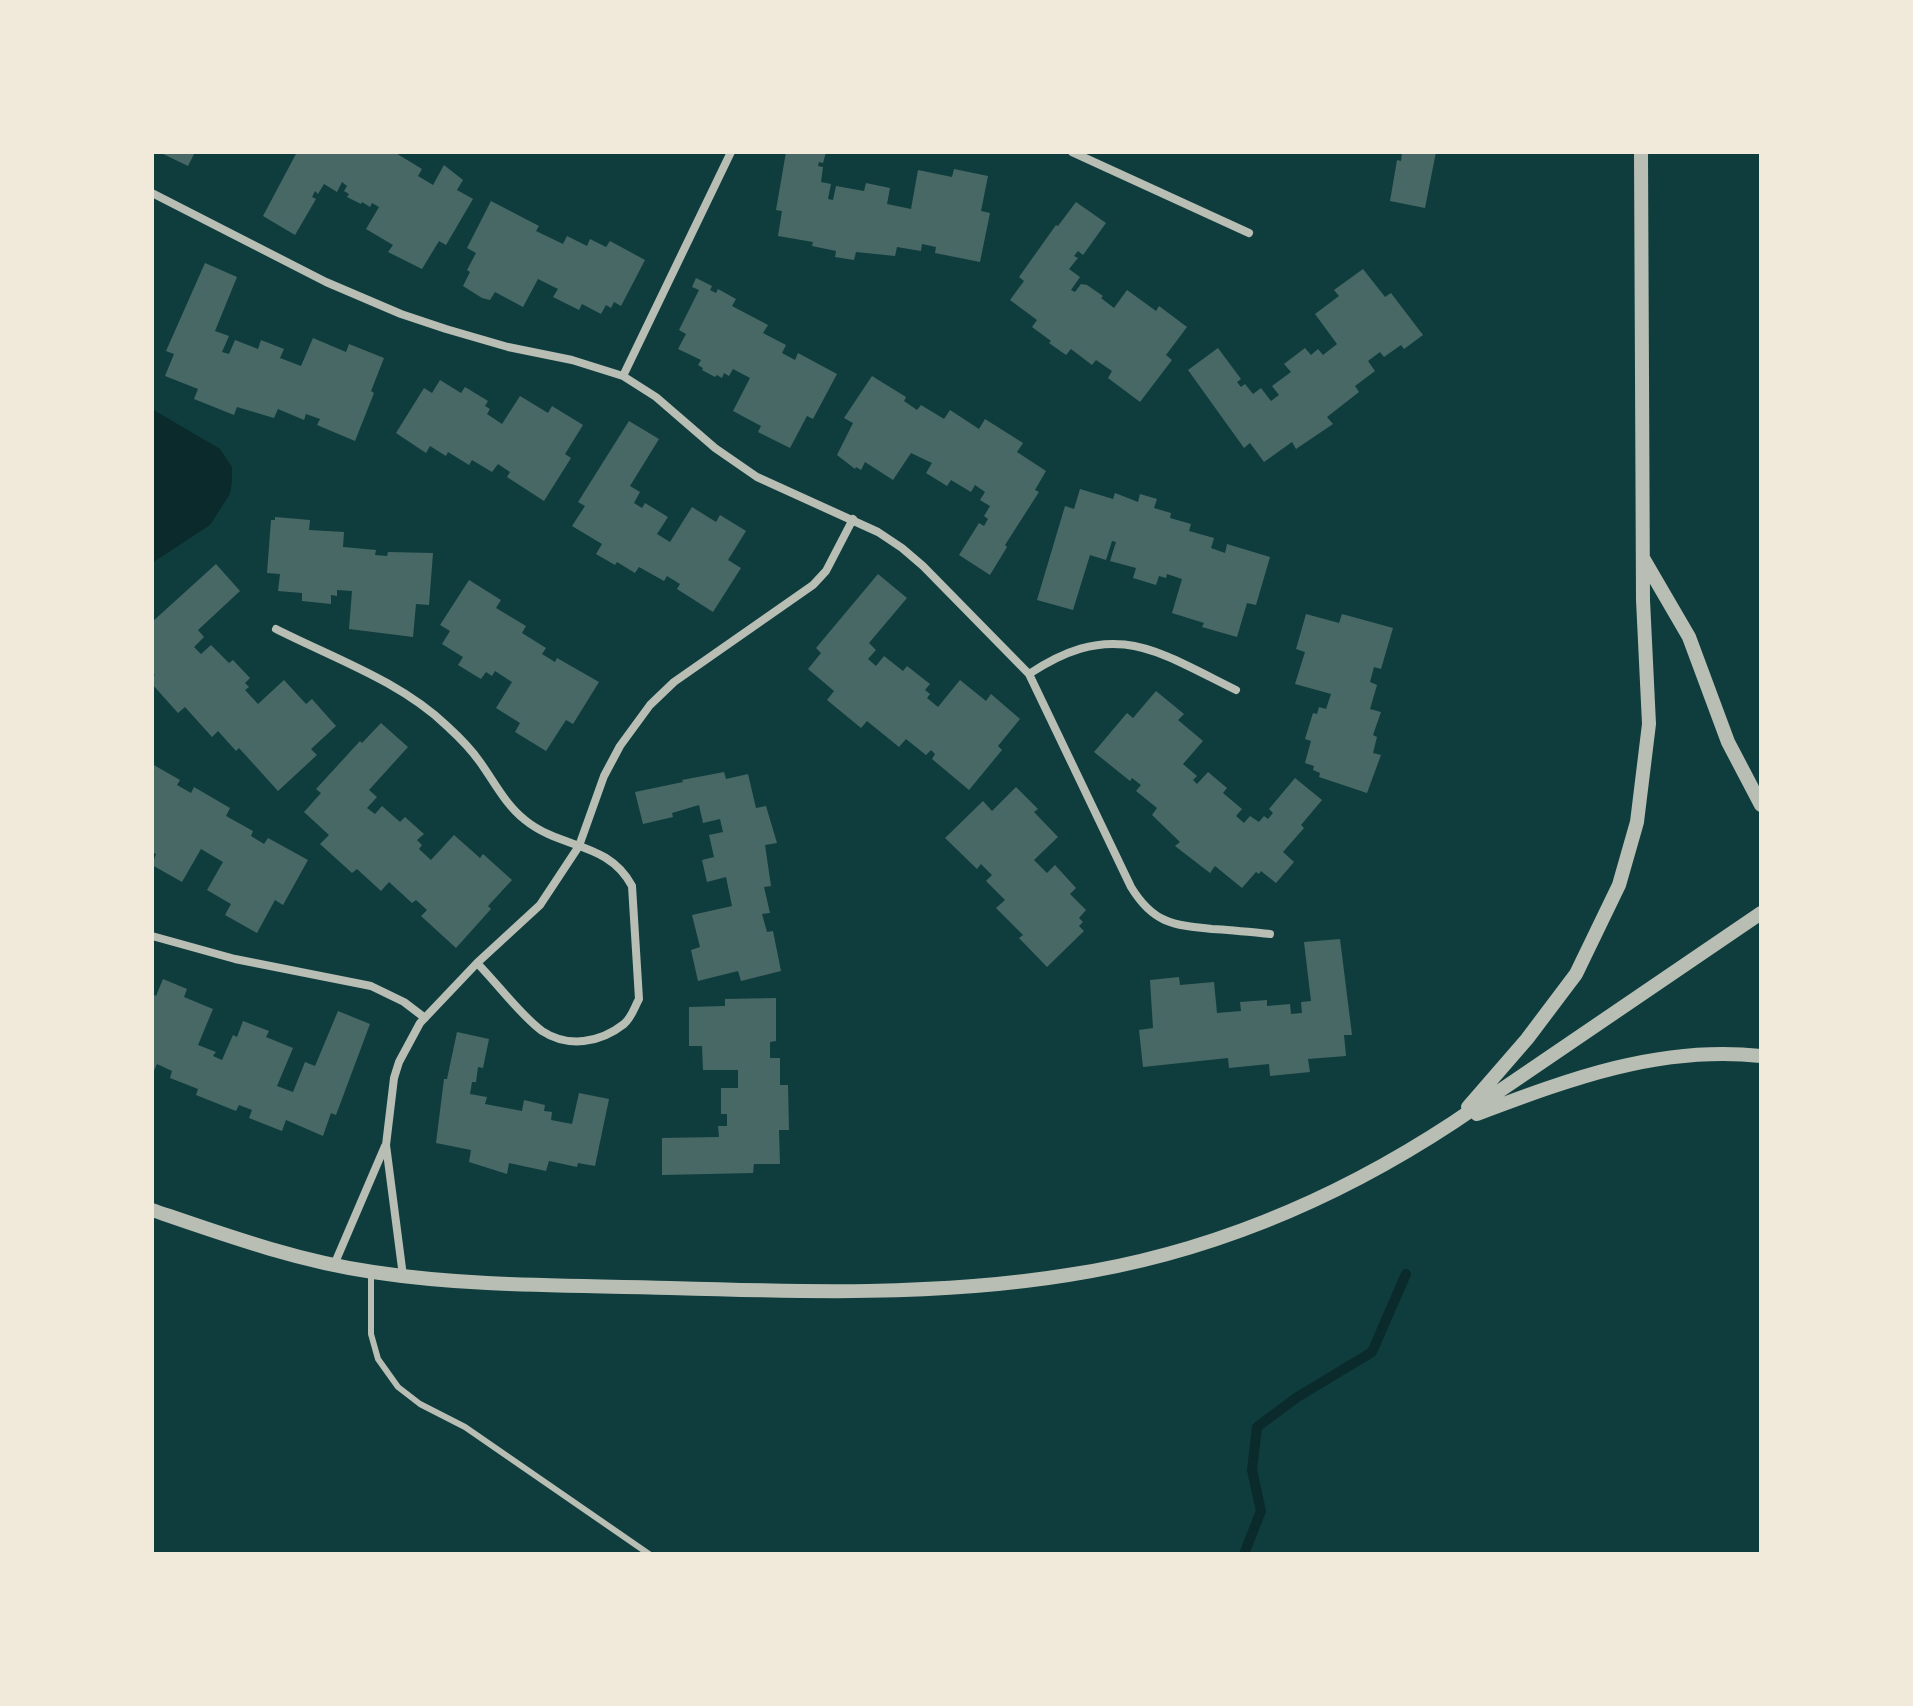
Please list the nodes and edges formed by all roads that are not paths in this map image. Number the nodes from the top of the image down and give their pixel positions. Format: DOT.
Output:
graph roads {
  1 [pos="731,152"];
  2 [pos="1072,152"];
  3 [pos="1641,152"];
  4 [pos="152,193"];
  5 [pos="1249,233"];
  6 [pos="623,376"];
  7 [pos="853,519"];
  8 [pos="1643,558"];
  9 [pos="276,629"];
  10 [pos="1029,674"];
  11 [pos="1236,690"];
  12 [pos="1761,805"];
  13 [pos="579,846"];
  14 [pos="1761,913"];
  15 [pos="1270,934"];
  16 [pos="152,936"];
  17 [pos="477,963"];
  18 [pos="425,1018"];
  19 [pos="1761,1056"];
  20 [pos="1454,1122"];
  21 [pos="386,1145"];
  22 [pos="152,1210"];
  23 [pos="334,1265"];
  24 [pos="371,1272"];
  25 [pos="403,1276"];
  26 [pos="649,1554"];
  1 -- 6 [label="street"];
  2 -- 5 [label="street"];
  3 -- 8 [label="street"];
  4 -- 6 [label="street"];
  6 -- 7 [label="street"];
  7 -- 10 [label="street"];
  7 -- 13 [label="street"];
  8 -- 12 [label="street"];
  8 -- 20 [label="street"];
  9 -- 13 [label="street"];
  10 -- 11 [label="street"];
  10 -- 15 [label="street"];
  13 -- 17 [label="street"];
  13 -- 17 [label="street"];
  14 -- 20 [label="street"];
  16 -- 18 [label="street"];
  17 -- 18 [label="street"];
  18 -- 21 [label="street"];
  19 -- 20 [label="street"];
  20 -- 25 [label="street"];
  21 -- 23 [label="street"];
  21 -- 25 [label="street"];
  22 -- 23 [label="street"];
  23 -- 24 [label="street"];
  24 -- 25 [label="street"];
  24 -- 26 [label="lane"];
}
